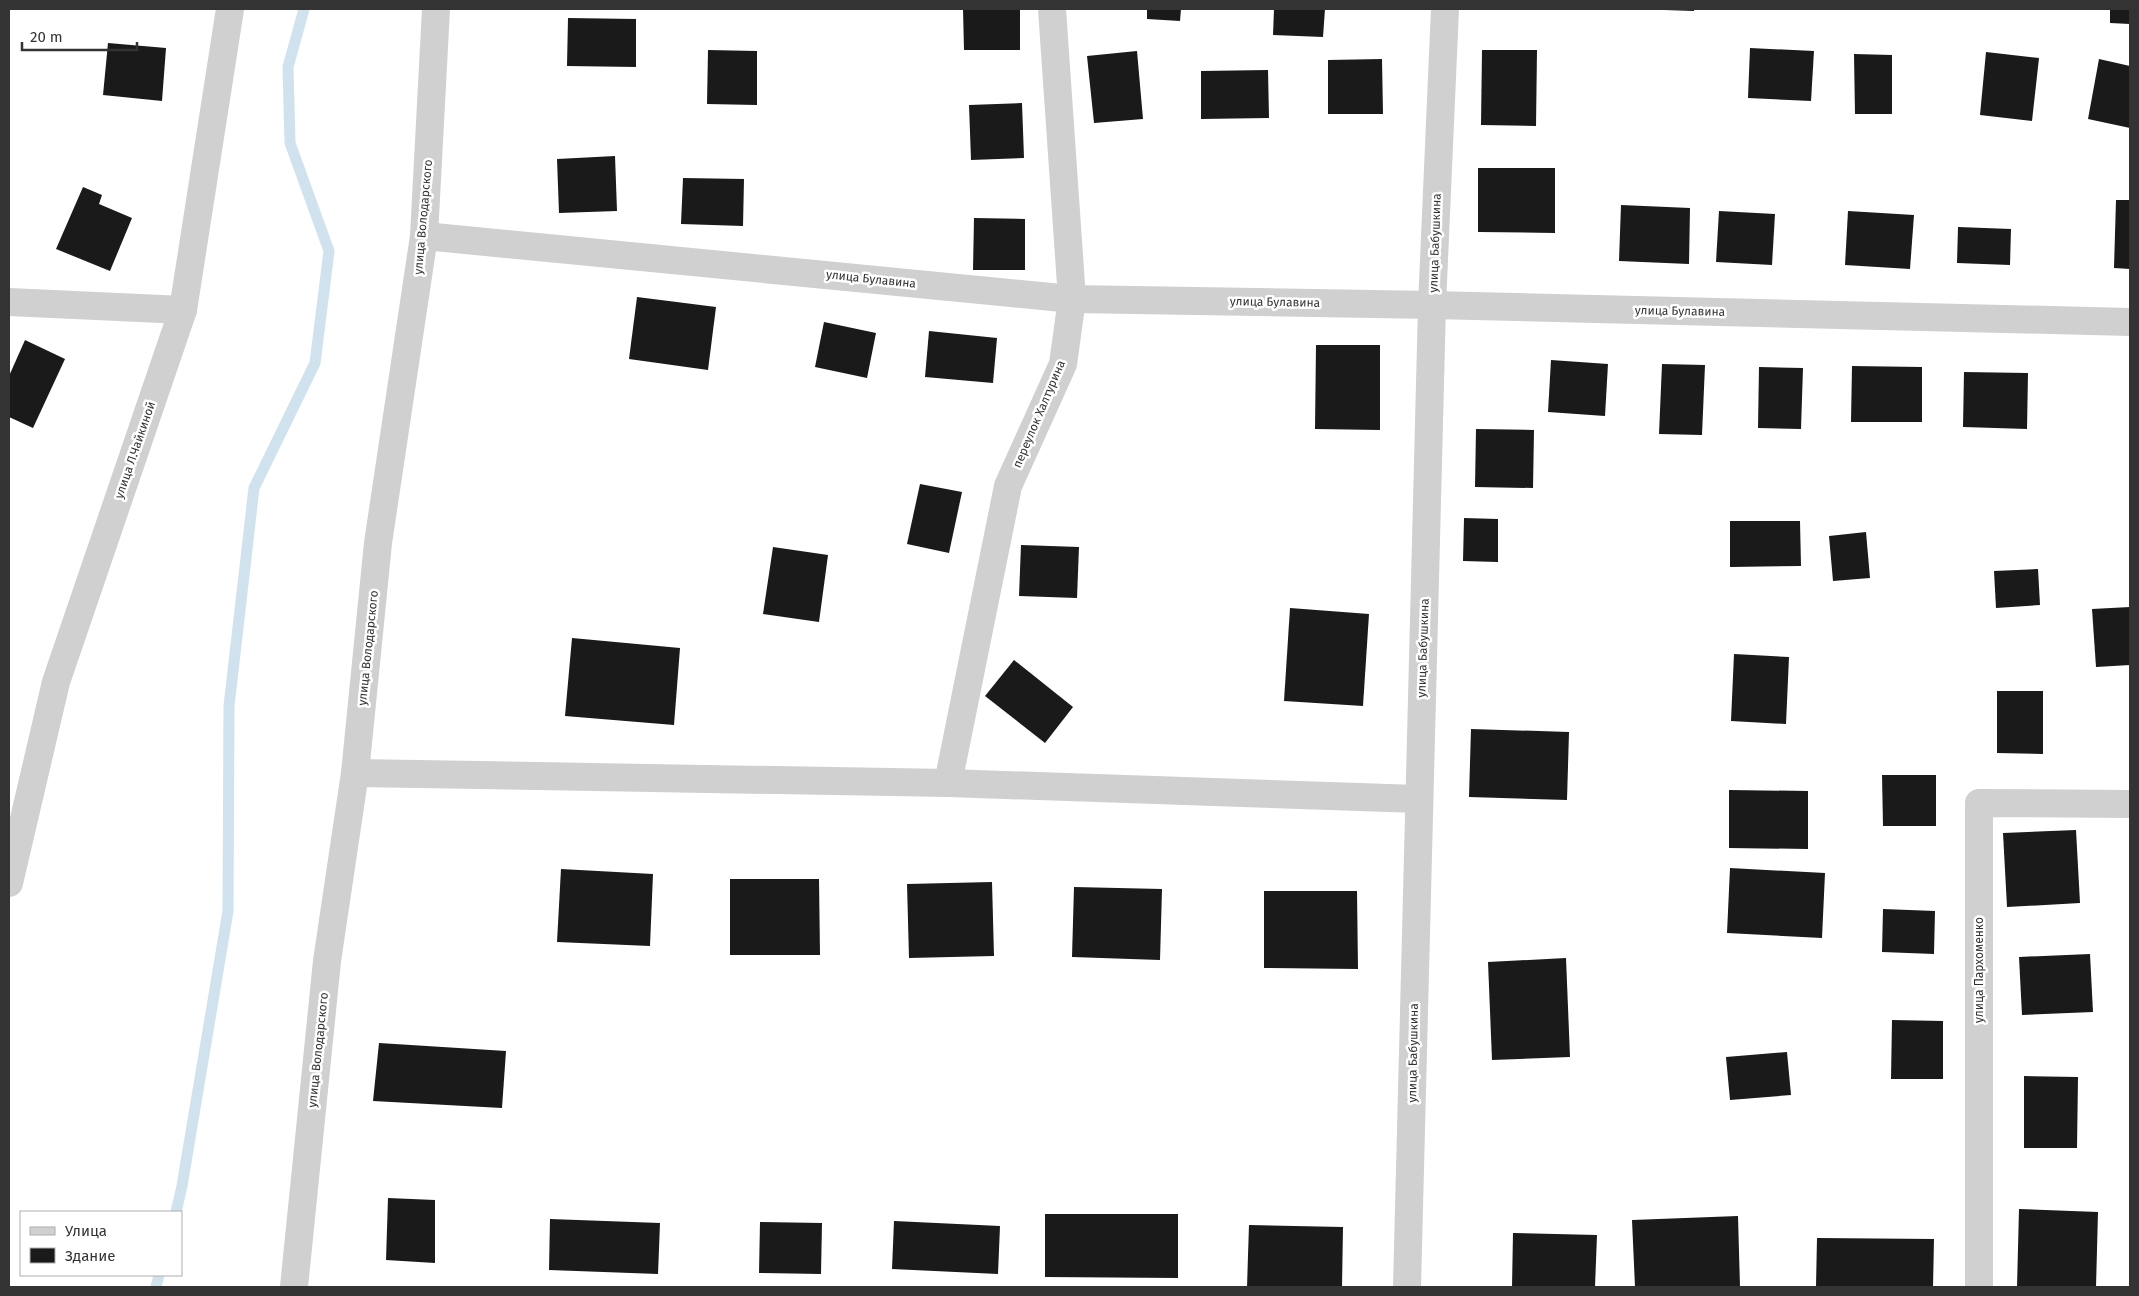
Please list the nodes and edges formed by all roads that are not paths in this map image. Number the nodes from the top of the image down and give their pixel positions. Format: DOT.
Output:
graph roads {
  1 [pos="230,9"];
  2 [pos="436,9"];
  3 [pos="1052,9"];
  4 [pos="1445,9"];
  5 [pos="424,236"];
  6 [pos="1072,299"];
  7 [pos="9,302"];
  8 [pos="1432,305"];
  9 [pos="183,310"];
  10 [pos="2130,322"];
  11 [pos="354,773"];
  12 [pos="948,783"];
  13 [pos="1418,799"];
  14 [pos="2130,804"];
  15 [pos="9,883"];
  16 [pos="294,1287"];
  17 [pos="1407,1287"];
  18 [pos="1979,1287"];
  1 -- 9 [label="street, улица Л.Чайкиной"];
  2 -- 5 [label="street, улица Володарского"];
  3 -- 6 [label="street, переулок Халтурина"];
  4 -- 8 [label="street, улица Бабушкина"];
  5 -- 6 [label="street, улица Булавина"];
  5 -- 11 [label="street, улица Володарского"];
  6 -- 8 [label="street, улица Булавина"];
  6 -- 12 [label="street, переулок Халтурина"];
  7 -- 9 [label="street"];
  8 -- 10 [label="street, улица Булавина"];
  8 -- 13 [label="street, улица Бабушкина"];
  9 -- 15 [label="street, улица Л.Чайкиной"];
  11 -- 12 [label="street"];
  11 -- 16 [label="street, улица Володарского"];
  12 -- 13 [label="street"];
  13 -- 17 [label="street, улица Бабушкина"];
  14 -- 18 [label="street, улица Пархоменко"];
}
